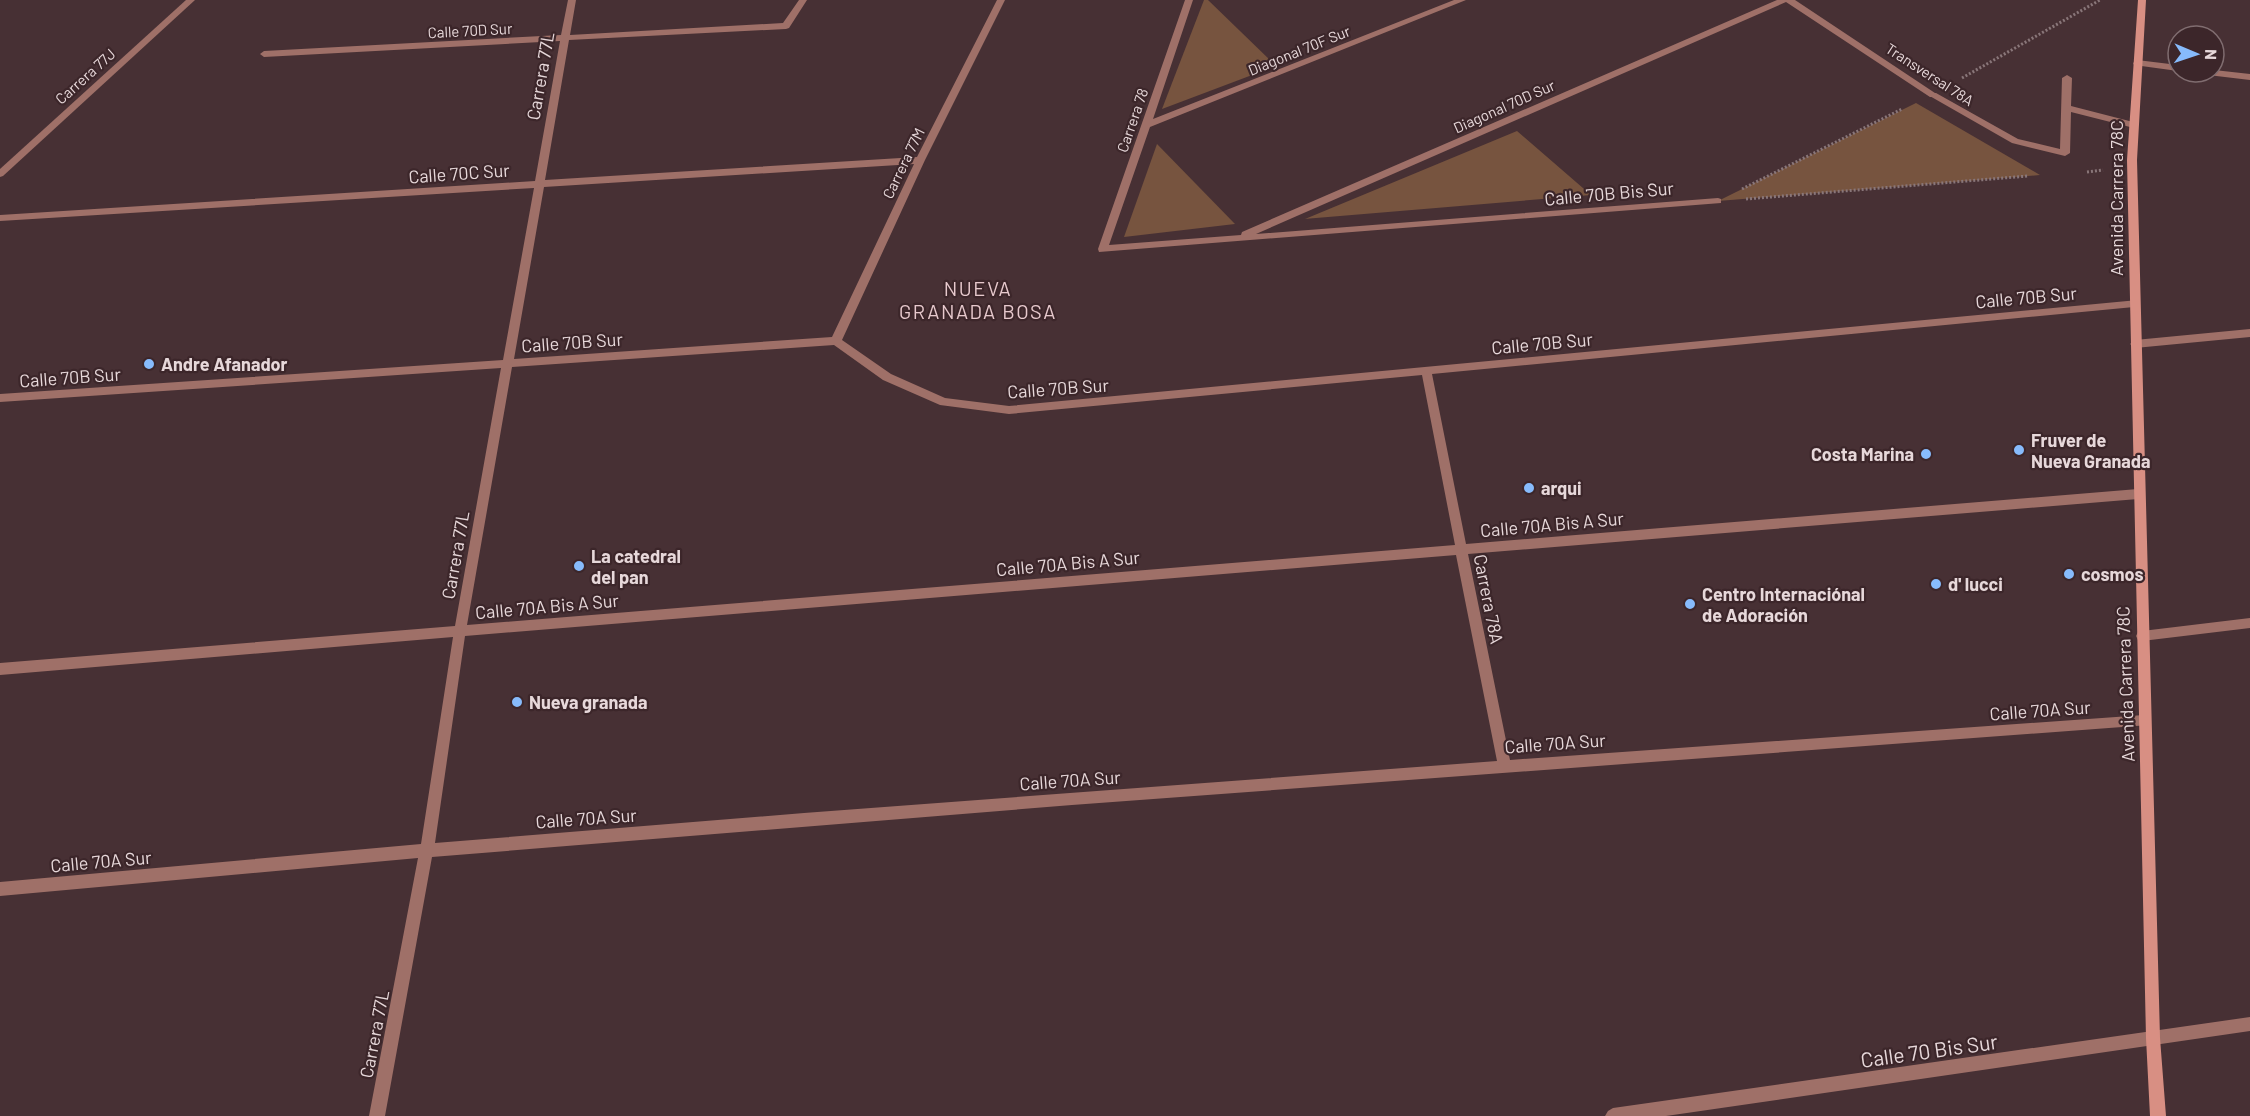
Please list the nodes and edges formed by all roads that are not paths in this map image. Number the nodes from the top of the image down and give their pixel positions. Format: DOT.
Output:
graph roads {
  1 [pos="191,0"];
  2 [pos="572,0"];
  3 [pos="803,0"];
  4 [pos="1001,0"];
  5 [pos="1189,0"];
  6 [pos="1462,0"];
  7 [pos="1784,0"];
  8 [pos="1789,0"];
  9 [pos="2142,0"];
  10 [pos="565,38"];
  11 [pos="264,54"];
  12 [pos="2137,63"];
  13 [pos="2166,67"];
  14 [pos="2226,74"];
  15 [pos="2250,77"];
  16 [pos="2067,78"];
  17 [pos="2067,108"];
  18 [pos="1146,125"];
  19 [pos="2134,126"];
  20 [pos="920,160"];
  21 [pos="0,174"];
  22 [pos="539,184"];
  23 [pos="1718,201"];
  24 [pos="0,218"];
  25 [pos="1235,239"];
  26 [pos="1103,249"];
  27 [pos="2134,303"];
  28 [pos="2250,333"];
  29 [pos="836,341"];
  30 [pos="2135,344"];
  31 [pos="508,363"];
  32 [pos="1426,370"];
  33 [pos="0,398"];
  34 [pos="2138,494"];
  35 [pos="1461,549"];
  36 [pos="2250,623"];
  37 [pos="460,631"];
  38 [pos="2142,636"];
  39 [pos="0,669"];
  40 [pos="2144,721"];
  41 [pos="1504,765"];
  42 [pos="427,848"];
  43 [pos="0,888"];
  44 [pos="2250,1024"];
  45 [pos="2153,1038"];
  46 [pos="377,1116"];
  47 [pos="1613,1116"];
  48 [pos="2158,1116"];
  1 -- 21 [label="street, Carrera 77J"];
  2 -- 10 [label="street, Carrera 77L"];
  3 -- 10 [label="street, Calle 70D Sur"];
  4 -- 20 [label="street, Carrera 77M"];
  5 -- 18 [label="street, Carrera 78"];
  6 -- 18 [label="street, Diagonal 70F Sur"];
  7 -- 25 [label="street, Diagonal 70D Sur"];
  8 -- 17 [label="street, Transversal 78A"];
  9 -- 12 [label="main road, Avenida Carrera 78C"];
  10 -- 11 [label="street, Calle 70D Sur"];
  10 -- 22 [label="street, Carrera 77L"];
  12 -- 13 [label="street"];
  12 -- 19 [label="main road, Avenida Carrera 78C"];
  14 -- 15 [label="street"];
  16 -- 17 [label="street"];
  17 -- 19 [label="street"];
  18 -- 26 [label="street, Carrera 78"];
  19 -- 27 [label="main road, Avenida Carrera 78C"];
  20 -- 22 [label="street, Calle 70C Sur"];
  20 -- 29 [label="street, Carrera 77M"];
  22 -- 24 [label="street, Calle 70C Sur"];
  22 -- 31 [label="street, Carrera 77L"];
  23 -- 25 [label="street, Calle 70B Bis Sur"];
  25 -- 26 [label="street, Calle 70B Bis Sur"];
  27 -- 30 [label="main road, Avenida Carrera 78C"];
  27 -- 32 [label="street, Calle 70B Sur"];
  28 -- 30 [label="street"];
  29 -- 31 [label="street, Calle 70B Sur"];
  29 -- 32 [label="street, Calle 70B Sur"];
  30 -- 34 [label="main road, Avenida Carrera 78C"];
  31 -- 33 [label="street, Calle 70B Sur"];
  31 -- 37 [label="street, Carrera 77L"];
  32 -- 35 [label="street, Carrera 78A"];
  34 -- 35 [label="street, Calle 70A Bis A Sur"];
  34 -- 38 [label="main road, Avenida Carrera 78C"];
  35 -- 37 [label="street, Calle 70A Bis A Sur"];
  35 -- 41 [label="street, Carrera 78A"];
  36 -- 38 [label="street"];
  37 -- 39 [label="street, Calle 70A Bis A Sur"];
  37 -- 42 [label="street, Carrera 77L"];
  38 -- 40 [label="main road, Avenida Carrera 78C"];
  40 -- 41 [label="street, Calle 70A Sur"];
  40 -- 45 [label="main road, Avenida Carrera 78C"];
  41 -- 42 [label="street, Calle 70A Sur"];
  42 -- 43 [label="street, Calle 70A Sur"];
  42 -- 46 [label="street, Carrera 77L"];
  44 -- 45 [label="street, Calle 70 Bis Sur"];
  45 -- 47 [label="street, Calle 70 Bis Sur"];
  45 -- 48 [label="main road, Avenida Carrera 78C"];
}
